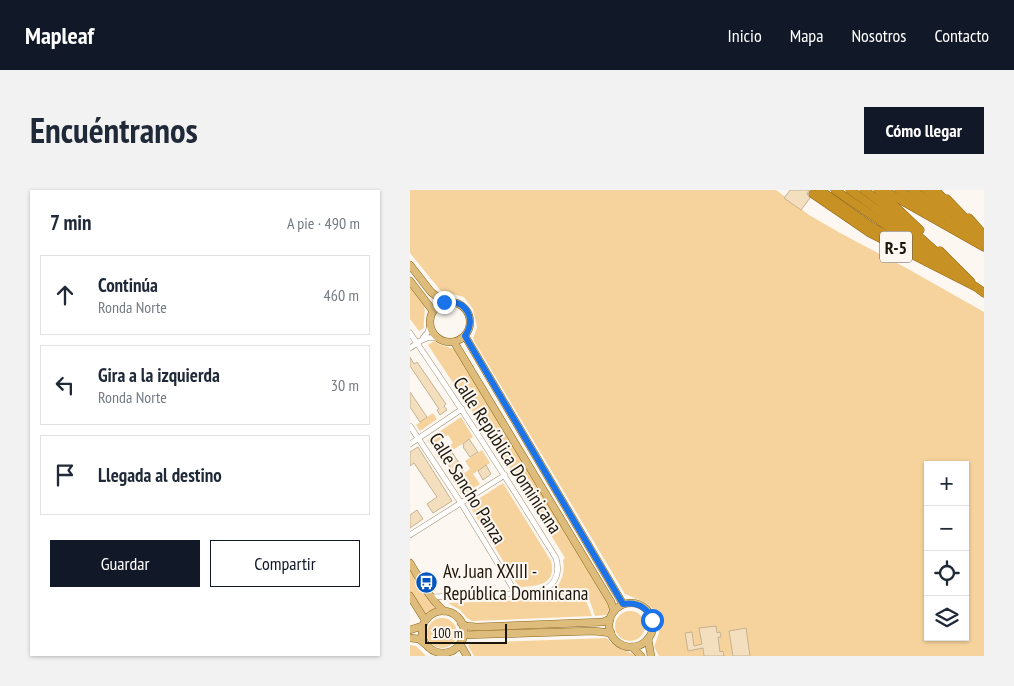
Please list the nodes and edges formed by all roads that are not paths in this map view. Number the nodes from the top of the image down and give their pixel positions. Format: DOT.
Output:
graph roads {
  1 [pos="827,190"];
  2 [pos="835,190"];
  3 [pos="843,190"];
  4 [pos="850,190"];
  5 [pos="856,190"];
  6 [pos="864,190"];
  7 [pos="870,190"];
  8 [pos="878,190"];
  9 [pos="885,190"];
  10 [pos="892,190"];
  11 [pos="899,190"];
  12 [pos="906,190"];
  13 [pos="914,190"];
  14 [pos="920,190"];
  15 [pos="926,190"];
  16 [pos="931,190"];
  17 [pos="935,190"];
  18 [pos="939,190"];
  19 [pos="944,190"];
  20 [pos="816,192"];
  21 [pos="984,241"];
  22 [pos="410,265"];
  23 [pos="410,281"];
  24 [pos="976,287"];
  25 [pos="984,293"];
  26 [pos="444,302"];
  27 [pos="433,311"];
  28 [pos="430,324"];
  29 [pos="410,333"];
  30 [pos="465,336"];
  31 [pos="436,338"];
  32 [pos="423,339"];
  33 [pos="454,342"];
  34 [pos="417,343"];
  35 [pos="410,348"];
  36 [pos="462,410"];
  37 [pos="410,426"];
  38 [pos="418,438"];
  39 [pos="410,444"];
  40 [pos="505,475"];
  41 [pos="460,503"];
  42 [pos="410,535"];
  43 [pos="410,563"];
  44 [pos="516,593"];
  45 [pos="410,596"];
  46 [pos="431,597"];
  47 [pos="623,604"];
  48 [pos="444,611"];
  49 [pos="614,611"];
  50 [pos="610,619"];
  51 [pos="424,623"];
  52 [pos="461,623"];
  53 [pos="410,630"];
  54 [pos="611,633"];
  55 [pos="464,635"];
  56 [pos="410,638"];
  57 [pos="648,639"];
  58 [pos="425,644"];
  59 [pos="460,644"];
  60 [pos="632,647"];
  61 [pos="445,655"];
  62 [pos="467,656"];
  63 [pos="641,656"];
  64 [pos="651,656"];
  1 -- 24 [label="highway, R-5"];
  2 -- 24 [label="highway, R-5"];
  3 -- 24 [label="highway, R-5"];
  4 -- 24 [label="highway, R-5"];
  5 -- 24 [label="highway, R-5"];
  6 -- 24 [label="highway, R-5"];
  7 -- 24 [label="highway, R-5"];
  8 -- 24 [label="highway, R-5"];
  9 -- 21 [label="highway, R-5"];
  10 -- 21 [label="highway, R-5"];
  11 -- 21 [label="highway, R-5"];
  12 -- 21 [label="highway"];
  13 -- 21 [label="highway"];
  14 -- 21 [label="highway"];
  15 -- 21 [label="highway"];
  16 -- 21 [label="highway"];
  17 -- 21 [label="highway"];
  18 -- 21 [label="highway"];
  19 -- 21 [label="highway"];
  20 -- 24 [label="highway, R-5"];
  22 -- 26 [label="main road"];
  23 -- 27 [label="main road"];
  24 -- 25 [label="highway, R-5"];
  26 -- 27 [label="main road"];
  26 -- 30 [label="main road"];
  27 -- 28 [label="main road"];
  28 -- 31 [label="main road"];
  28 -- 32 [label="street"];
  29 -- 34 [label="street, Calle República Dominicana"];
  30 -- 33 [label="main road"];
  30 -- 47 [label="main road"];
  31 -- 32 [label="street"];
  31 -- 33 [label="main road"];
  32 -- 34 [label="street"];
  33 -- 49 [label="main road"];
  34 -- 35 [label="street"];
  34 -- 36 [label="street, Calle República Dominicana"];
  36 -- 38 [label="street"];
  36 -- 40 [label="street, Calle República Dominicana"];
  37 -- 38 [label="street, Calle Sancho Panza"];
  38 -- 39 [label="street"];
  38 -- 41 [label="street, Calle Sancho Panza"];
  40 -- 41 [label="street"];
  40 -- 44 [label="street, Calle República Dominicana"];
  41 -- 42 [label="street"];
  41 -- 44 [label="street, Calle Sancho Panza"];
  43 -- 46 [label="main road"];
  44 -- 46 [label="street, Calle República Dominicana"];
  45 -- 51 [label="main road"];
  46 -- 48 [label="main road"];
  47 -- 49 [label="main road"];
  47 -- 57 [label="main road"];
  48 -- 51 [label="main road"];
  48 -- 52 [label="main road"];
  49 -- 50 [label="main road"];
  50 -- 52 [label="main road"];
  50 -- 54 [label="main road"];
  51 -- 53 [label="main road"];
  51 -- 58 [label="main road"];
  52 -- 55 [label="main road"];
  54 -- 55 [label="main road"];
  54 -- 60 [label="main road"];
  55 -- 59 [label="main road"];
  56 -- 58 [label="main road"];
  57 -- 60 [label="main road"];
  57 -- 64 [label="main road"];
  58 -- 61 [label="main road"];
  59 -- 61 [label="main road"];
  59 -- 62 [label="main road"];
  60 -- 63 [label="main road"];
}
